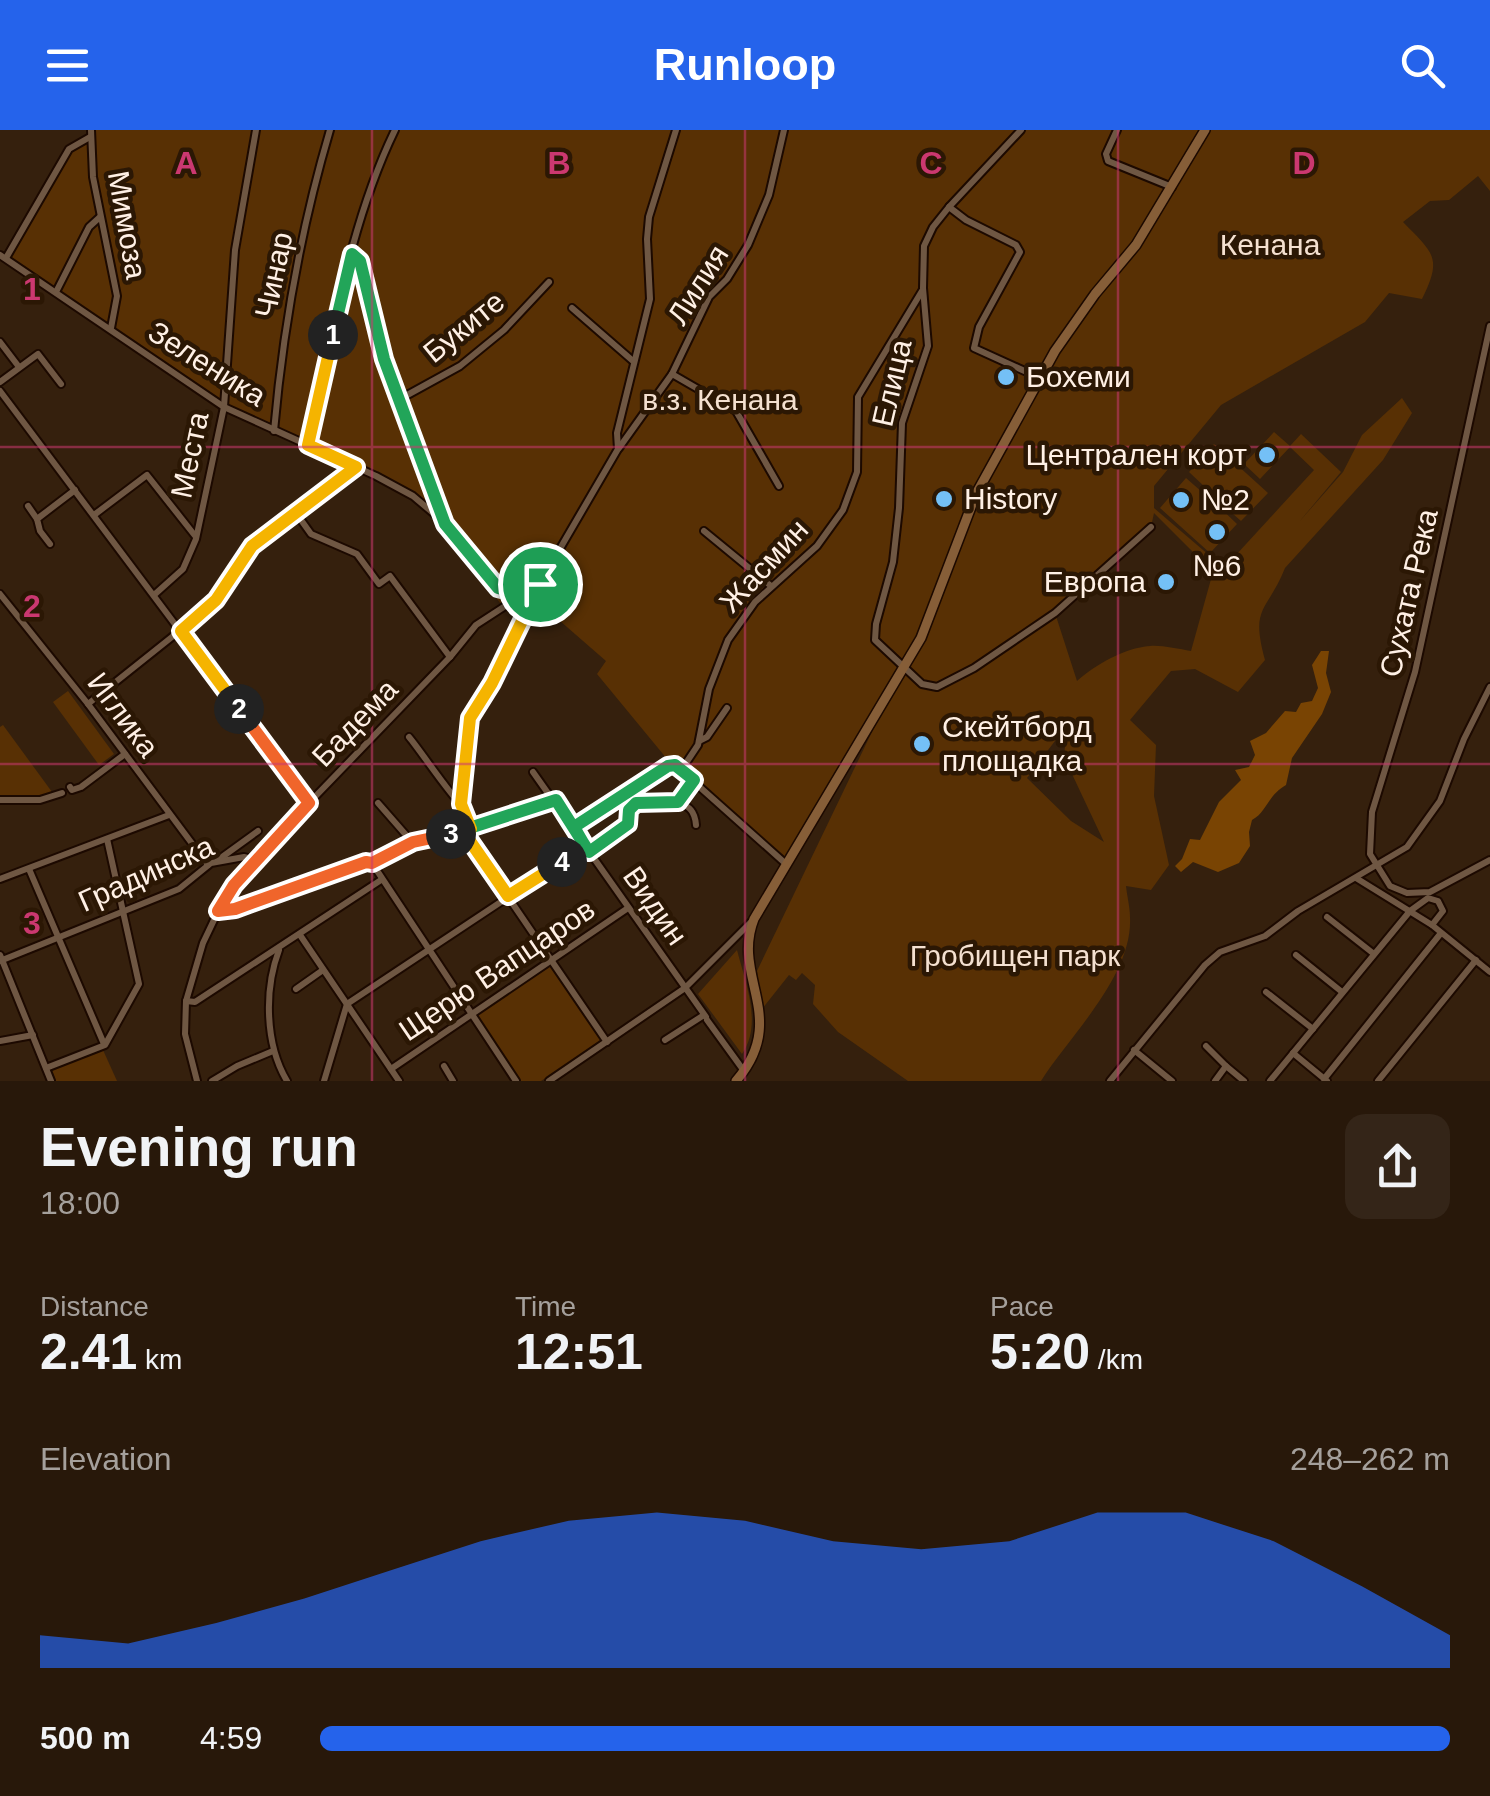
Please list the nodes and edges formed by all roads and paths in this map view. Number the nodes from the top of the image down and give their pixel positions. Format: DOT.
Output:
graph roads {
  1 [pos="256,130"];
  2 [pos="330,130"];
  3 [pos="395,130"];
  4 [pos="676,130"];
  5 [pos="784,130"];
  6 [pos="1021,130"];
  7 [pos="1118,130"];
  8 [pos="1205,130"];
  9 [pos="91,134"];
  10 [pos="1172,187"];
  11 [pos="949,207"];
  12 [pos="100,217"];
  13 [pos="352,254"];
  14 [pos="3,257"];
  15 [pos="549,282"];
  16 [pos="923,288"];
  17 [pos="56,292"];
  18 [pos="572,308"];
  19 [pos="1490,326"];
  20 [pos="111,328"];
  21 [pos="0,342"];
  22 [pos="633,362"];
  23 [pos="20,368"];
  24 [pos="672,374"];
  25 [pos="1040,378"];
  26 [pos="0,382"];
  27 [pos="61,384"];
  28 [pos="0,391"];
  29 [pos="400,399"];
  30 [pos="224,407"];
  31 [pos="274,431"];
  32 [pos="308,445"];
  33 [pos="618,449"];
  34 [pos="356,467"];
  35 [pos="779,486"];
  36 [pos="75,490"];
  37 [pos="28,506"];
  38 [pos="296,513"];
  39 [pos="94,515"];
  40 [pos="37,519"];
  41 [pos="445,524"];
  42 [pos="1152,527"];
  43 [pos="704,531"];
  44 [pos="196,538"];
  45 [pos="50,544"];
  46 [pos="540,584"];
  47 [pos="772,586"];
  48 [pos="0,594"];
  49 [pos="154,595"];
  50 [pos="519,599"];
  51 [pos="528,614"];
  52 [pos="181,631"];
  53 [pos="450,657"];
  54 [pos="902,669"];
  55 [pos="1490,686"];
  56 [pos="88,704"];
  57 [pos="727,708"];
  58 [pos="409,736"];
  59 [pos="698,740"];
  60 [pos="125,754"];
  61 [pos="682,769"];
  62 [pos="532,772"];
  63 [pos="694,780"];
  64 [pos="70,787"];
  65 [pos="62,793"];
  66 [pos="0,800"];
  67 [pos="556,800"];
  68 [pos="678,802"];
  69 [pos="309,803"];
  70 [pos="378,803"];
  71 [pos="461,804"];
  72 [pos="169,815"];
  73 [pos="696,825"];
  74 [pos="574,827"];
  75 [pos="467,830"];
  76 [pos="258,832"];
  77 [pos="107,839"];
  78 [pos="413,842"];
  79 [pos="587,849"];
  80 [pos="257,860"];
  81 [pos="1490,860"];
  82 [pos="372,863"];
  83 [pos="209,864"];
  84 [pos="787,865"];
  85 [pos="1376,867"];
  86 [pos="29,869"];
  87 [pos="1356,878"];
  88 [pos="0,879"];
  89 [pos="381,880"];
  90 [pos="1429,895"];
  91 [pos="508,896"];
  92 [pos="628,908"];
  93 [pos="122,910"];
  94 [pos="218,911"];
  95 [pos="1410,911"];
  96 [pos="1327,917"];
  97 [pos="754,919"];
  98 [pos="1432,925"];
  99 [pos="1441,933"];
  100 [pos="300,935"];
  101 [pos="58,938"];
  102 [pos="279,950"];
  103 [pos="428,950"];
  104 [pos="1374,954"];
  105 [pos="1296,955"];
  106 [pos="1,959"];
  107 [pos="1476,960"];
  108 [pos="551,961"];
  109 [pos="323,970"];
  110 [pos="1490,972"];
  111 [pos="685,988"];
  112 [pos="296,989"];
  113 [pos="1266,992"];
  114 [pos="1342,992"];
  115 [pos="186,1002"];
  116 [pos="347,1004"];
  117 [pos="472,1016"];
  118 [pos="706,1017"];
  119 [pos="1312,1029"];
  120 [pos="32,1035"];
  121 [pos="665,1040"];
  122 [pos="0,1041"];
  123 [pos="607,1042"];
  124 [pos="105,1045"];
  125 [pos="1206,1046"];
  126 [pos="1134,1050"];
  127 [pos="273,1051"];
  128 [pos="1293,1053"];
  129 [pos="444,1066"];
  130 [pos="1226,1066"];
  131 [pos="46,1068"];
  132 [pos="392,1069"];
  133 [pos="744,1072"];
  134 [pos="192,1080"];
  135 [pos="1326,1080"];
  136 [pos="51,1081"];
  137 [pos="212,1081"];
  138 [pos="288,1081"];
  139 [pos="324,1081"];
  140 [pos="399,1081"];
  141 [pos="454,1081"];
  142 [pos="516,1081"];
  143 [pos="549,1081"];
  144 [pos="736,1081"];
  145 [pos="1110,1081"];
  146 [pos="1172,1081"];
  147 [pos="1215,1081"];
  148 [pos="1244,1081"];
  149 [pos="1271,1081"];
  150 [pos="1378,1081"];
  1 -- 30 [label="street, Места"];
  2 -- 31 [label="street, Чинар"];
  3 -- 13 [label="street"];
  4 -- 22 [label="street"];
  5 -- 24 [label="street, Лилия"];
  6 -- 11 [label="street, Елица"];
  7 -- 10 [label="street"];
  8 -- 10 [label="main road"];
  9 -- 12 [label="street, Мимоза"];
  9 -- 14 [label="street"];
  10 -- 25 [label="main road"];
  11 -- 16 [label="street, Елица"];
  11 -- 25 [label="street"];
  12 -- 17 [label="street"];
  12 -- 20 [label="street, Мимоза"];
  13 -- 29 [label="street"];
  13 -- 32 [label="street"];
  14 -- 17 [label="street, Зеленика"];
  15 -- 29 [label="street, Буките"];
  16 -- 47 [label="street, Жасмин"];
  16 -- 54 [label="street, Елица"];
  17 -- 20 [label="street, Зеленика"];
  18 -- 22 [label="street"];
  19 -- 85 [label="street, Сухата Река"];
  20 -- 30 [label="street, Зеленика"];
  21 -- 23 [label="street"];
  22 -- 33 [label="street"];
  23 -- 26 [label="street"];
  23 -- 27 [label="street"];
  24 -- 33 [label="street, Лилия"];
  24 -- 35 [label="street"];
  25 -- 54 [label="main road"];
  28 -- 36 [label="street"];
  29 -- 41 [label="street"];
  30 -- 31 [label="street, Зеленика"];
  30 -- 44 [label="street, Места"];
  31 -- 32 [label="street, Зеленика"];
  32 -- 34 [label="street, Зеленика"];
  33 -- 46 [label="street, Лилия"];
  34 -- 38 [label="street"];
  34 -- 41 [label="street, Зеленика"];
  36 -- 39 [label="street"];
  36 -- 40 [label="street"];
  37 -- 40 [label="street"];
  38 -- 52 [label="street"];
  38 -- 53 [label="street"];
  39 -- 44 [label="street"];
  39 -- 49 [label="street"];
  40 -- 45 [label="street"];
  41 -- 50 [label="street, Зеленика"];
  42 -- 54 [label="street"];
  43 -- 47 [label="street"];
  44 -- 49 [label="street, Места"];
  46 -- 50 [label="street, Бадема"];
  46 -- 51 [label="street, Лилия"];
  47 -- 59 [label="street, Жасмин"];
  48 -- 56 [label="street, Иглика"];
  49 -- 52 [label="street"];
  50 -- 51 [label="street, Зеленика"];
  50 -- 53 [label="street, Бадема"];
  51 -- 71 [label="street, Лилия"];
  52 -- 56 [label="street"];
  52 -- 69 [label="street"];
  53 -- 69 [label="street, Бадема"];
  54 -- 84 [label="main road"];
  55 -- 85 [label="street"];
  56 -- 60 [label="street, Иглика"];
  57 -- 59 [label="street"];
  58 -- 71 [label="street"];
  59 -- 61 [label="street, Жасмин"];
  60 -- 64 [label="street"];
  60 -- 72 [label="street, Иглика"];
  61 -- 63 [label="street"];
  61 -- 74 [label="street"];
  62 -- 67 [label="street, Видин"];
  63 -- 68 [label="street"];
  63 -- 84 [label="street"];
  65 -- 66 [label="street"];
  67 -- 74 [label="street, Видин"];
  67 -- 75 [label="street"];
  68 -- 73 [label="street"];
  68 -- 79 [label="street"];
  69 -- 80 [label="street, Бадема"];
  70 -- 78 [label="street"];
  71 -- 75 [label="street"];
  72 -- 77 [label="street"];
  72 -- 83 [label="street, Иглика"];
  74 -- 79 [label="street, Видин"];
  75 -- 78 [label="street"];
  75 -- 91 [label="street"];
  76 -- 83 [label="street"];
  77 -- 86 [label="street"];
  77 -- 93 [label="street"];
  78 -- 82 [label="street"];
  79 -- 91 [label="street"];
  79 -- 92 [label="street, Видин"];
  80 -- 83 [label="street, Градинска"];
  80 -- 94 [label="street, Бадема"];
  81 -- 90 [label="street"];
  82 -- 89 [label="street"];
  82 -- 94 [label="street"];
  83 -- 93 [label="street, Градинска"];
  84 -- 97 [label="main road"];
  85 -- 87 [label="street"];
  85 -- 90 [label="street"];
  86 -- 88 [label="street"];
  86 -- 101 [label="street"];
  87 -- 95 [label="street"];
  87 -- 126 [label="street"];
  89 -- 100 [label="street"];
  89 -- 103 [label="street"];
  90 -- 95 [label="street"];
  90 -- 98 [label="street"];
  91 -- 103 [label="street"];
  91 -- 108 [label="street"];
  92 -- 108 [label="street, Щерю Вапцаров"];
  92 -- 111 [label="street, Видин"];
  93 -- 101 [label="street, Градинска"];
  93 -- 124 [label="street"];
  94 -- 115 [label="street, Бадема"];
  95 -- 98 [label="street"];
  95 -- 104 [label="street"];
  96 -- 104 [label="street"];
  97 -- 111 [label="street"];
  97 -- 133 [label="main road"];
  98 -- 99 [label="street"];
  99 -- 107 [label="street"];
  99 -- 135 [label="street"];
  100 -- 102 [label="street"];
  100 -- 109 [label="street"];
  101 -- 106 [label="street, Градинска"];
  101 -- 124 [label="street"];
  102 -- 115 [label="street"];
  102 -- 127 [label="street"];
  103 -- 116 [label="street"];
  103 -- 117 [label="street"];
  104 -- 114 [label="street"];
  105 -- 114 [label="street"];
  106 -- 120 [label="street"];
  107 -- 110 [label="street"];
  107 -- 150 [label="street"];
  108 -- 117 [label="street, Щерю Вапцаров"];
  108 -- 123 [label="street"];
  109 -- 112 [label="street"];
  109 -- 116 [label="street"];
  111 -- 118 [label="street, Видин"];
  111 -- 123 [label="street"];
  113 -- 119 [label="street"];
  114 -- 119 [label="street"];
  115 -- 134 [label="street, Бадема"];
  116 -- 132 [label="street"];
  116 -- 139 [label="street"];
  117 -- 132 [label="street, Щерю Вапцаров"];
  117 -- 142 [label="street"];
  118 -- 121 [label="street"];
  118 -- 133 [label="street, Видин"];
  119 -- 128 [label="street"];
  120 -- 122 [label="street"];
  120 -- 131 [label="street"];
  123 -- 143 [label="street"];
  124 -- 131 [label="street"];
  125 -- 130 [label="street"];
  126 -- 145 [label="street"];
  126 -- 146 [label="street"];
  127 -- 137 [label="street"];
  127 -- 138 [label="street"];
  128 -- 135 [label="street"];
  128 -- 149 [label="street"];
  129 -- 141 [label="street"];
  130 -- 147 [label="street"];
  130 -- 148 [label="street"];
  131 -- 136 [label="street"];
  132 -- 140 [label="street"];
  133 -- 144 [label="main road"];
}
